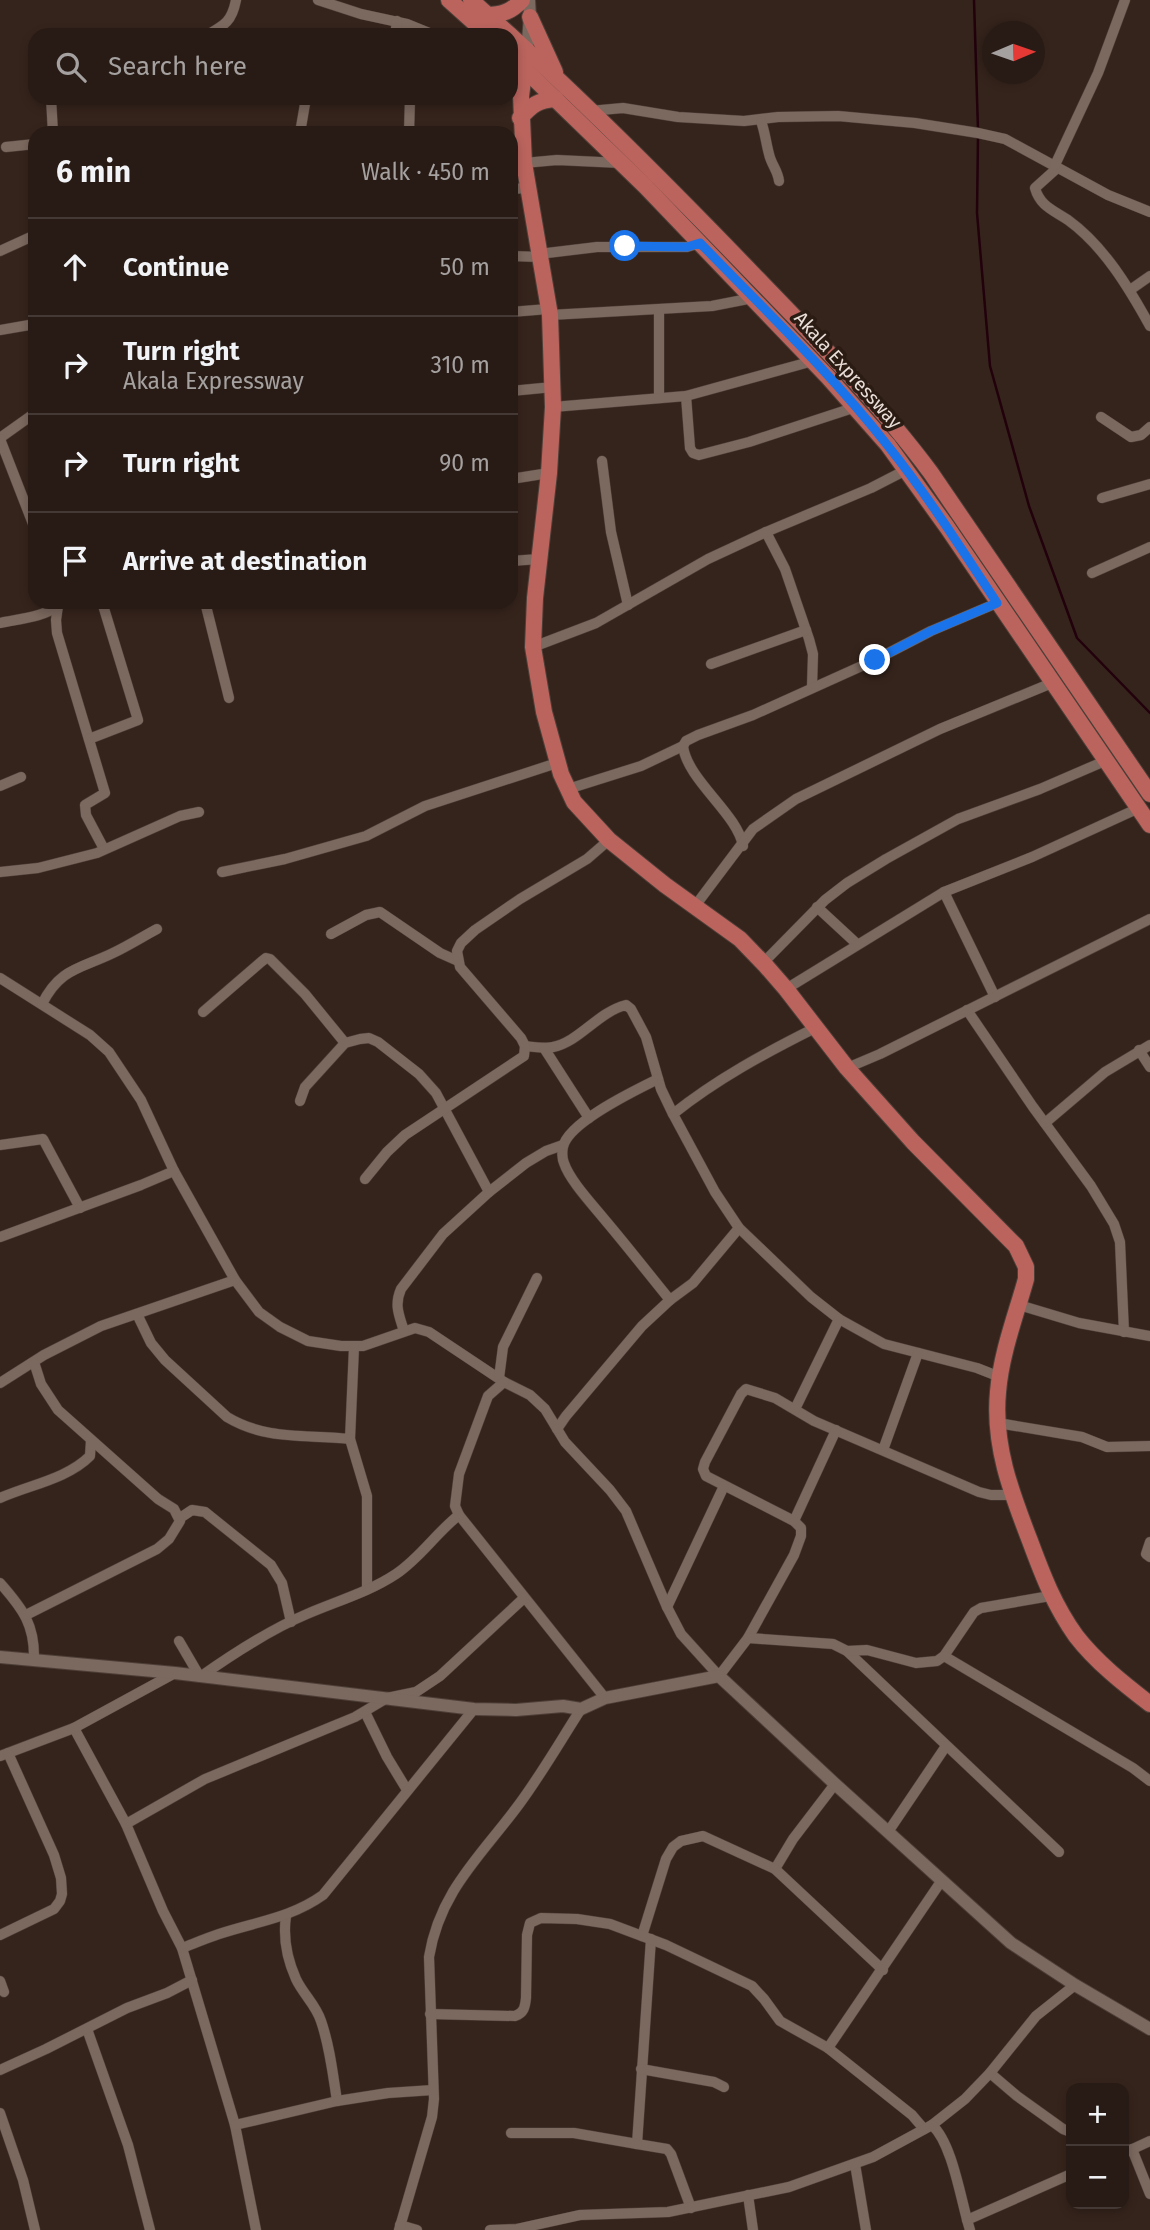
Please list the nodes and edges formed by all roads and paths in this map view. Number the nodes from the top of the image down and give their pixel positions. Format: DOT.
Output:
graph roads {
  1 [pos="236,0"];
  2 [pos="318,0"];
  3 [pos="449,0"];
  4 [pos="471,0"];
  5 [pos="522,0"];
  6 [pos="529,0"];
  7 [pos="1125,0"];
  8 [pos="530,17"];
  9 [pos="397,21"];
  10 [pos="219,28"];
  11 [pos="396,28"];
  12 [pos="416,28"];
  13 [pos="486,28"];
  14 [pos="519,53"];
  15 [pos="518,72"];
  16 [pos="560,80"];
  17 [pos="556,99"];
  18 [pos="51,105"];
  19 [pos="305,105"];
  20 [pos="410,105"];
  21 [pos="590,111"];
  22 [pos="520,118"];
  23 [pos="761,121"];
  24 [pos="53,126"];
  25 [pos="301,126"];
  26 [pos="409,126"];
  27 [pos="28,145"];
  28 [pos="6,147"];
  29 [pos="524,163"];
  30 [pos="621,163"];
  31 [pos="1054,165"];
  32 [pos="779,181"];
  33 [pos="518,188"];
  34 [pos="528,188"];
  35 [pos="1150,212"];
  36 [pos="28,238"];
  37 [pos="700,243"];
  38 [pos="0,251"];
  39 [pos="518,256"];
  40 [pos="539,256"];
  41 [pos="1150,276"];
  42 [pos="1130,290"];
  43 [pos="753,298"];
  44 [pos="659,310"];
  45 [pos="518,312"];
  46 [pos="549,312"];
  47 [pos="28,325"];
  48 [pos="1150,326"];
  49 [pos="0,330"];
  50 [pos="813,360"];
  51 [pos="553,387"];
  52 [pos="518,390"];
  53 [pos="686,396"];
  54 [pos="659,398"];
  55 [pos="553,407"];
  56 [pos="856,407"];
  57 [pos="1101,417"];
  58 [pos="28,418"];
  59 [pos="1150,427"];
  60 [pos="0,439"];
  61 [pos="602,461"];
  62 [pos="906,470"];
  63 [pos="549,472"];
  64 [pos="518,478"];
  65 [pos="1150,484"];
  66 [pos="1102,498"];
  67 [pos="28,511"];
  68 [pos="766,532"];
  69 [pos="1150,547"];
  70 [pos="539,559"];
  71 [pos="518,560"];
  72 [pos="1092,573"];
  73 [pos="997,603"];
  74 [pos="628,605"];
  75 [pos="48,609"];
  76 [pos="59,609"];
  77 [pos="104,609"];
  78 [pos="207,609"];
  79 [pos="0,622"];
  80 [pos="806,630"];
  81 [pos="533,647"];
  82 [pos="711,664"];
  83 [pos="1052,683"];
  84 [pos="812,687"];
  85 [pos="229,698"];
  86 [pos="89,739"];
  87 [pos="683,746"];
  88 [pos="1105,761"];
  89 [pos="557,763"];
  90 [pos="1134,771"];
  91 [pos="21,777"];
  92 [pos="1119,780"];
  93 [pos="0,786"];
  94 [pos="568,789"];
  95 [pos="1150,794"];
  96 [pos="1139,808"];
  97 [pos="200,811"];
  98 [pos="1150,825"];
  99 [pos="609,840"];
  100 [pos="743,845"];
  101 [pos="104,849"];
  102 [pos="0,872"];
  103 [pos="222,872"];
  104 [pos="944,892"];
  105 [pos="695,906"];
  106 [pos="817,907"];
  107 [pos="1150,919"];
  108 [pos="157,929"];
  109 [pos="331,934"];
  110 [pos="857,944"];
  111 [pos="458,961"];
  112 [pos="762,963"];
  113 [pos="0,978"];
  114 [pos="786,989"];
  115 [pos="995,997"];
  116 [pos="42,1003"];
  117 [pos="967,1010"];
  118 [pos="203,1012"];
  119 [pos="815,1028"];
  120 [pos="345,1044"];
  121 [pos="1150,1045"];
  122 [pos="525,1046"];
  123 [pos="544,1048"];
  124 [pos="1139,1050"];
  125 [pos="1150,1067"];
  126 [pos="847,1068"];
  127 [pos="658,1079"];
  128 [pos="300,1101"];
  129 [pos="445,1108"];
  130 [pos="673,1114"];
  131 [pos="589,1118"];
  132 [pos="1045,1123"];
  133 [pos="0,1145"];
  134 [pos="563,1145"];
  135 [pos="174,1171"];
  136 [pos="365,1179"];
  137 [pos="489,1192"];
  138 [pos="80,1208"];
  139 [pos="739,1228"];
  140 [pos="0,1237"];
  141 [pos="537,1278"];
  142 [pos="235,1280"];
  143 [pos="670,1300"];
  144 [pos="1018,1305"];
  145 [pos="137,1314"];
  146 [pos="839,1320"];
  147 [pos="404,1331"];
  148 [pos="1124,1332"];
  149 [pos="1150,1336"];
  150 [pos="354,1347"];
  151 [pos="918,1353"];
  152 [pos="34,1362"];
  153 [pos="1000,1377"];
  154 [pos="501,1380"];
  155 [pos="0,1383"];
  156 [pos="795,1409"];
  157 [pos="998,1423"];
  158 [pos="557,1429"];
  159 [pos="836,1430"];
  160 [pos="349,1438"];
  161 [pos="91,1440"];
  162 [pos="1150,1446"];
  163 [pos="883,1450"];
  164 [pos="724,1486"];
  165 [pos="1012,1495"];
  166 [pos="0,1498"];
  167 [pos="459,1515"];
  168 [pos="180,1518"];
  169 [pos="794,1521"];
  170 [pos="1150,1542"];
  171 [pos="1150,1557"];
  172 [pos="0,1583"];
  173 [pos="367,1589"];
  174 [pos="1050,1596"];
  175 [pos="524,1598"];
  176 [pos="667,1607"];
  177 [pos="26,1615"];
  178 [pos="291,1622"];
  179 [pos="748,1637"];
  180 [pos="179,1641"];
  181 [pos="847,1651"];
  182 [pos="944,1656"];
  183 [pos="0,1657"];
  184 [pos="34,1660"];
  185 [pos="175,1673"];
  186 [pos="719,1676"];
  187 [pos="200,1677"];
  188 [pos="387,1698"];
  189 [pos="605,1698"];
  190 [pos="1150,1704"];
  191 [pos="474,1709"];
  192 [pos="582,1709"];
  193 [pos="365,1712"];
  194 [pos="74,1728"];
  195 [pos="946,1746"];
  196 [pos="4,1754"];
  197 [pos="1150,1781"];
  198 [pos="835,1784"];
  199 [pos="407,1790"];
  200 [pos="126,1824"];
  201 [pos="888,1832"];
  202 [pos="1059,1852"];
  203 [pos="775,1869"];
  204 [pos="942,1880"];
  205 [pos="286,1916"];
  206 [pos="0,1935"];
  207 [pos="647,1938"];
  208 [pos="183,1948"];
  209 [pos="883,1970"];
  210 [pos="192,1980"];
  211 [pos="0,1981"];
  212 [pos="1075,1985"];
  213 [pos="4,1992"];
  214 [pos="430,2014"];
  215 [pos="88,2029"];
  216 [pos="1150,2029"];
  217 [pos="828,2048"];
  218 [pos="642,2069"];
  219 [pos="0,2070"];
  220 [pos="990,2073"];
  221 [pos="724,2087"];
  222 [pos="433,2090"];
  223 [pos="337,2101"];
  224 [pos="0,2113"];
  225 [pos="234,2125"];
  226 [pos="928,2127"];
  227 [pos="1066,2130"];
  228 [pos="511,2133"];
  229 [pos="1150,2141"];
  230 [pos="637,2144"];
  231 [pos="1129,2151"];
  232 [pos="1129,2153"];
  233 [pos="855,2164"];
  234 [pos="1066,2176"];
  235 [pos="1150,2194"];
  236 [pos="748,2195"];
  237 [pos="691,2208"];
  238 [pos="968,2225"];
  239 [pos="399,2227"];
  240 [pos="35,2230"];
  241 [pos="150,2230"];
  242 [pos="256,2230"];
  243 [pos="417,2230"];
  244 [pos="490,2230"];
  245 [pos="517,2230"];
  246 [pos="753,2230"];
  247 [pos="866,2230"];
  1 -- 10 [label="street"];
  2 -- 9 [label="street"];
  3 -- 13 [label="main road, Akala Expressway"];
  4 -- 13 [label="main road, Akala Expressway"];
  5 -- 13 [label="main road"];
  6 -- 8 [label="street"];
  7 -- 31 [label="street"];
  8 -- 14 [label="street"];
  8 -- 16 [label="main road"];
  9 -- 11 [label="street"];
  9 -- 12 [label="street"];
  14 -- 15 [label="main road, Akala Expressway"];
  14 -- 16 [label="main road, Akala Expressway"];
  15 -- 17 [label="main road, Akala Expressway"];
  15 -- 22 [label="main road"];
  16 -- 21 [label="main road, Akala Expressway"];
  17 -- 22 [label="main road"];
  17 -- 30 [label="main road, Akala Expressway"];
  18 -- 24 [label="street"];
  19 -- 25 [label="street"];
  20 -- 26 [label="street"];
  21 -- 23 [label="street"];
  21 -- 90 [label="main road, Akala Expressway"];
  22 -- 29 [label="main road"];
  23 -- 31 [label="street"];
  23 -- 32 [label="street"];
  27 -- 28 [label="street"];
  29 -- 30 [label="street"];
  29 -- 34 [label="main road"];
  30 -- 37 [label="main road, Akala Expressway"];
  31 -- 35 [label="street"];
  31 -- 42 [label="street"];
  33 -- 34 [label="street"];
  34 -- 40 [label="main road"];
  36 -- 38 [label="street"];
  37 -- 40 [label="street"];
  37 -- 43 [label="main road, Akala Expressway"];
  39 -- 40 [label="street"];
  40 -- 46 [label="main road"];
  41 -- 42 [label="street"];
  42 -- 48 [label="street"];
  43 -- 44 [label="street"];
  43 -- 50 [label="main road, Akala Expressway"];
  44 -- 46 [label="street"];
  44 -- 54 [label="street"];
  45 -- 46 [label="street"];
  46 -- 51 [label="main road"];
  47 -- 49 [label="street"];
  50 -- 53 [label="street"];
  50 -- 56 [label="main road, Akala Expressway"];
  51 -- 52 [label="street"];
  51 -- 55 [label="main road"];
  53 -- 54 [label="street"];
  53 -- 56 [label="street"];
  54 -- 55 [label="street"];
  55 -- 63 [label="main road"];
  56 -- 62 [label="main road, Akala Expressway"];
  57 -- 59 [label="street"];
  58 -- 60 [label="street"];
  60 -- 67 [label="street"];
  61 -- 74 [label="street"];
  62 -- 68 [label="street"];
  62 -- 73 [label="main road, Akala Expressway"];
  63 -- 64 [label="street"];
  63 -- 70 [label="main road"];
  65 -- 66 [label="street"];
  68 -- 74 [label="street"];
  68 -- 80 [label="street"];
  69 -- 72 [label="street"];
  70 -- 71 [label="street"];
  70 -- 81 [label="main road"];
  73 -- 83 [label="main road, Akala Expressway"];
  73 -- 84 [label="street"];
  74 -- 81 [label="street"];
  75 -- 79 [label="street"];
  76 -- 86 [label="street"];
  77 -- 86 [label="street"];
  78 -- 85 [label="street"];
  80 -- 82 [label="street"];
  80 -- 84 [label="street"];
  81 -- 89 [label="main road"];
  83 -- 88 [label="main road, Akala Expressway"];
  83 -- 100 [label="street"];
  84 -- 87 [label="street"];
  86 -- 101 [label="street"];
  87 -- 94 [label="street"];
  87 -- 100 [label="street"];
  88 -- 92 [label="main road, Akala Expressway"];
  88 -- 106 [label="street"];
  89 -- 94 [label="main road"];
  89 -- 103 [label="street"];
  90 -- 92 [label="main road"];
  90 -- 95 [label="main road, Akala Expressway"];
  91 -- 93 [label="street"];
  92 -- 96 [label="main road, Akala Expressway"];
  94 -- 99 [label="main road"];
  96 -- 98 [label="main road, Akala Expressway"];
  96 -- 104 [label="street"];
  97 -- 101 [label="street"];
  99 -- 105 [label="main road"];
  99 -- 111 [label="street"];
  100 -- 105 [label="street"];
  101 -- 102 [label="street"];
  104 -- 110 [label="street"];
  104 -- 115 [label="street"];
  105 -- 112 [label="main road"];
  106 -- 110 [label="street"];
  106 -- 112 [label="street"];
  107 -- 115 [label="street"];
  108 -- 116 [label="street"];
  109 -- 111 [label="street"];
  110 -- 114 [label="street"];
  111 -- 122 [label="street"];
  112 -- 114 [label="main road"];
  113 -- 116 [label="street"];
  114 -- 119 [label="main road"];
  115 -- 117 [label="street"];
  116 -- 135 [label="street"];
  117 -- 126 [label="street"];
  117 -- 132 [label="street"];
  118 -- 120 [label="street"];
  119 -- 126 [label="main road"];
  119 -- 130 [label="street"];
  120 -- 128 [label="street"];
  120 -- 129 [label="street"];
  121 -- 124 [label="street"];
  122 -- 123 [label="street"];
  122 -- 129 [label="street"];
  123 -- 127 [label="street"];
  123 -- 131 [label="street"];
  124 -- 125 [label="street"];
  124 -- 132 [label="street"];
  126 -- 144 [label="main road"];
  127 -- 130 [label="street"];
  127 -- 131 [label="street"];
  129 -- 136 [label="street"];
  129 -- 137 [label="street"];
  130 -- 139 [label="street"];
  131 -- 134 [label="street"];
  132 -- 148 [label="street"];
  133 -- 138 [label="street"];
  134 -- 137 [label="street"];
  134 -- 143 [label="street"];
  135 -- 138 [label="street"];
  135 -- 142 [label="street"];
  137 -- 147 [label="street"];
  138 -- 140 [label="street"];
  139 -- 143 [label="street"];
  139 -- 146 [label="street"];
  141 -- 154 [label="street"];
  142 -- 145 [label="street"];
  142 -- 150 [label="street"];
  143 -- 158 [label="street"];
  144 -- 148 [label="street"];
  144 -- 153 [label="main road"];
  145 -- 152 [label="street"];
  145 -- 160 [label="street"];
  146 -- 151 [label="street"];
  146 -- 156 [label="street"];
  147 -- 150 [label="street"];
  147 -- 154 [label="street"];
  148 -- 149 [label="street"];
  150 -- 160 [label="street"];
  151 -- 153 [label="street"];
  151 -- 163 [label="street"];
  152 -- 155 [label="street"];
  152 -- 161 [label="street"];
  153 -- 157 [label="main road"];
  154 -- 158 [label="street"];
  154 -- 167 [label="street"];
  156 -- 159 [label="street"];
  156 -- 164 [label="street"];
  157 -- 162 [label="street"];
  157 -- 165 [label="main road"];
  158 -- 176 [label="street"];
  159 -- 163 [label="street"];
  159 -- 169 [label="street"];
  160 -- 173 [label="street"];
  161 -- 166 [label="street"];
  161 -- 168 [label="street"];
  163 -- 165 [label="street"];
  164 -- 169 [label="street"];
  164 -- 176 [label="street"];
  165 -- 174 [label="main road"];
  167 -- 173 [label="street"];
  167 -- 175 [label="street"];
  168 -- 177 [label="street"];
  168 -- 178 [label="street"];
  169 -- 179 [label="street"];
  170 -- 171 [label="street"];
  172 -- 177 [label="street"];
  173 -- 178 [label="street"];
  174 -- 182 [label="street"];
  174 -- 190 [label="main road"];
  175 -- 188 [label="street"];
  175 -- 189 [label="street"];
  176 -- 186 [label="street"];
  177 -- 184 [label="street"];
  178 -- 187 [label="street"];
  179 -- 181 [label="street"];
  179 -- 186 [label="street"];
  180 -- 187 [label="street"];
  181 -- 182 [label="street"];
  181 -- 195 [label="street"];
  182 -- 197 [label="street"];
  183 -- 184 [label="street"];
  184 -- 185 [label="street"];
  185 -- 187 [label="street"];
  185 -- 194 [label="street"];
  186 -- 189 [label="street"];
  186 -- 198 [label="street"];
  187 -- 188 [label="street"];
  188 -- 191 [label="street"];
  188 -- 193 [label="street"];
  189 -- 192 [label="street"];
  191 -- 192 [label="street"];
  191 -- 199 [label="street"];
  192 -- 214 [label="street"];
  193 -- 199 [label="street"];
  193 -- 200 [label="street"];
  194 -- 196 [label="street"];
  194 -- 200 [label="street"];
  195 -- 201 [label="street"];
  195 -- 202 [label="street"];
  196 -- 206 [label="street"];
  198 -- 201 [label="street"];
  198 -- 203 [label="street"];
  199 -- 205 [label="street"];
  200 -- 208 [label="street"];
  201 -- 204 [label="street"];
  203 -- 207 [label="street"];
  203 -- 209 [label="street"];
  204 -- 209 [label="street"];
  204 -- 212 [label="street"];
  205 -- 208 [label="street"];
  205 -- 223 [label="street"];
  207 -- 214 [label="street"];
  207 -- 217 [label="street"];
  207 -- 218 [label="street"];
  208 -- 210 [label="street"];
  209 -- 217 [label="street"];
  210 -- 215 [label="street"];
  210 -- 225 [label="street"];
  211 -- 213 [label="street"];
  212 -- 216 [label="street"];
  212 -- 220 [label="street"];
  214 -- 222 [label="street"];
  215 -- 219 [label="street"];
  215 -- 241 [label="street"];
  217 -- 226 [label="street"];
  218 -- 221 [label="street"];
  218 -- 230 [label="street"];
  220 -- 226 [label="street"];
  220 -- 227 [label="street"];
  222 -- 223 [label="street"];
  222 -- 239 [label="street"];
  223 -- 225 [label="street"];
  224 -- 240 [label="street"];
  225 -- 242 [label="street"];
  226 -- 233 [label="street"];
  226 -- 238 [label="street"];
  228 -- 230 [label="street"];
  229 -- 231 [label="street"];
  230 -- 237 [label="street"];
  232 -- 235 [label="street"];
  233 -- 236 [label="street"];
  233 -- 247 [label="street"];
  234 -- 238 [label="street"];
  236 -- 237 [label="street"];
  236 -- 246 [label="street"];
  237 -- 245 [label="street"];
  239 -- 243 [label="street"];
  244 -- 245 [label="street"];
}
